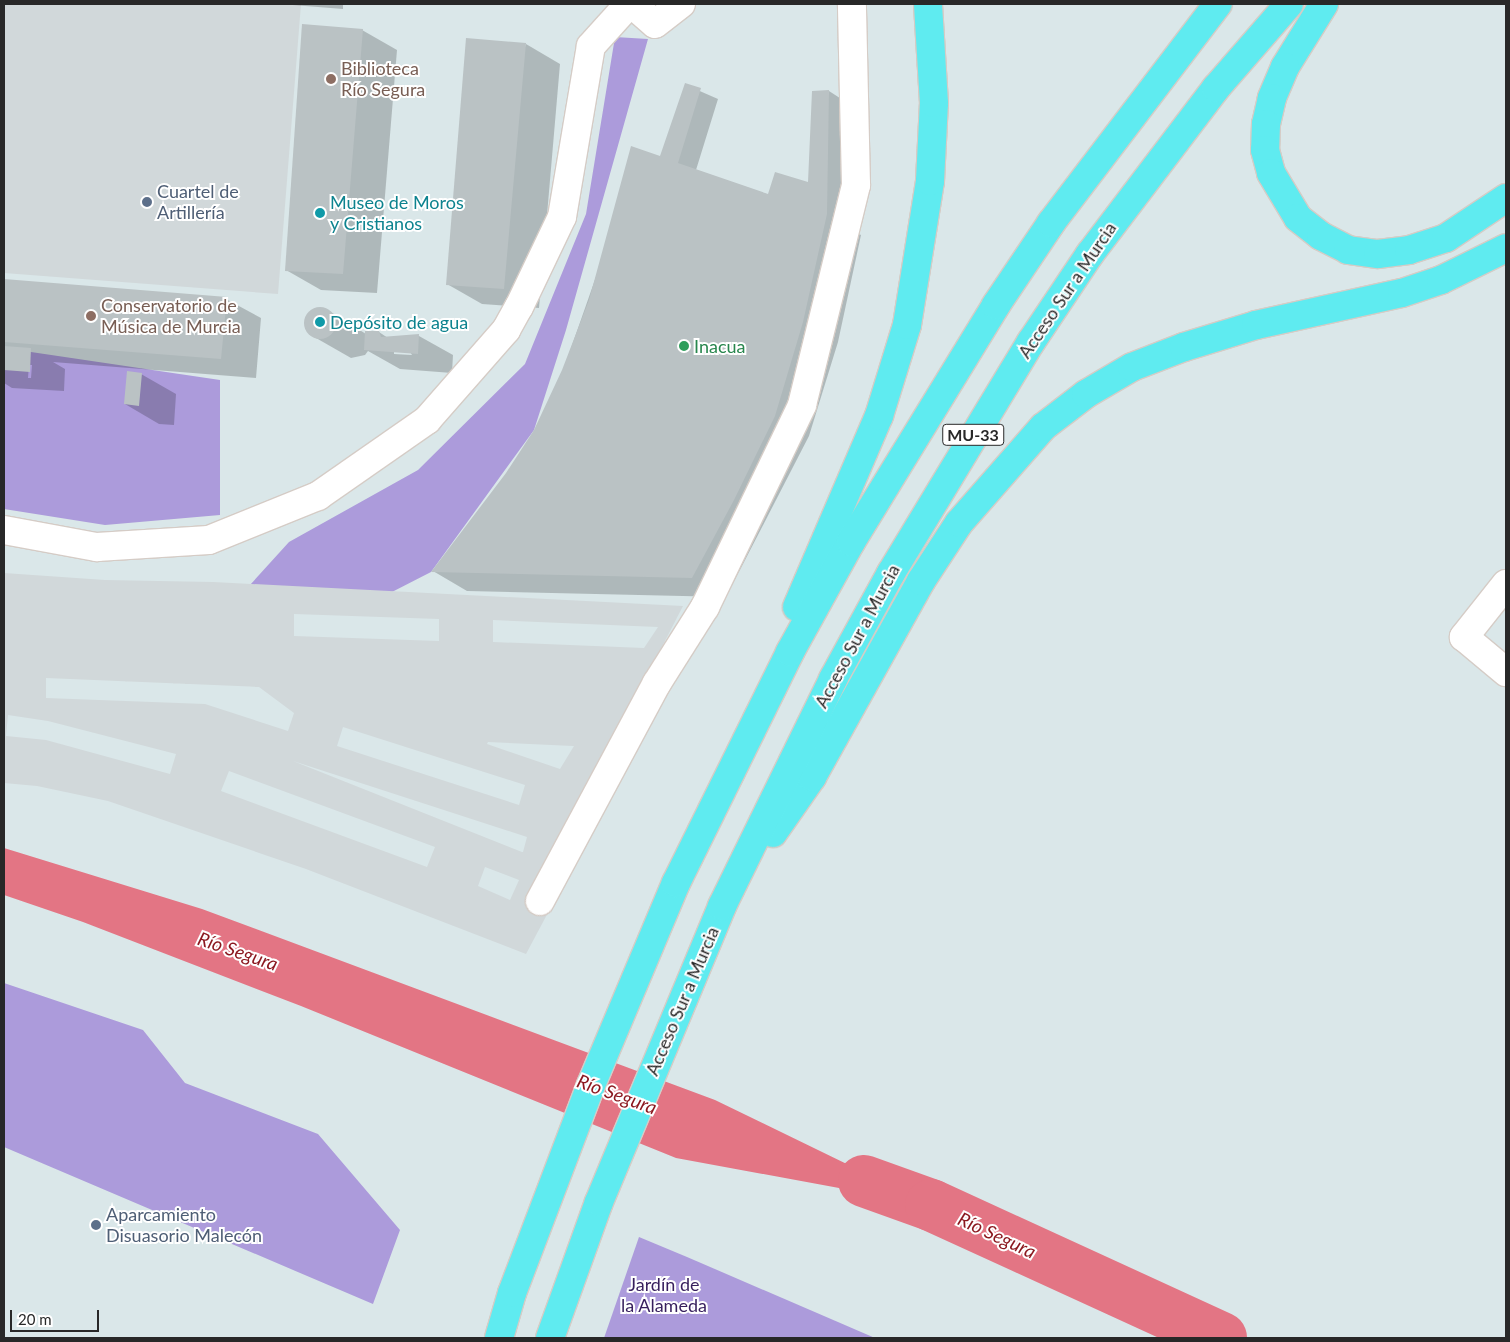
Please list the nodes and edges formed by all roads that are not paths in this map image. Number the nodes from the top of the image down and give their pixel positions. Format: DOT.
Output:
graph roads {
  1 [pos="630,4"];
  2 [pos="681,4"];
  3 [pos="852,4"];
  4 [pos="928,4"];
  5 [pos="1218,4"];
  6 [pos="1289,4"];
  7 [pos="1324,4"];
  8 [pos="1506,198"];
  9 [pos="1506,248"];
  10 [pos="4,530"];
  11 [pos="1506,584"];
  12 [pos="1506,672"];
  13 [pos="676,883"];
  14 [pos="540,901"];
  15 [pos="722,906"];
  16 [pos="498,1338"];
  17 [pos="550,1338"];
  1 -- 2 [label="street"];
  1 -- 10 [label="street"];
  3 -- 14 [label="street"];
  4 -- 13 [label="highway"];
  5 -- 13 [label="highway, MU-33"];
  6 -- 15 [label="highway, Acceso Sur a Murcia / MU-33"];
  7 -- 8 [label="highway"];
  9 -- 15 [label="highway"];
  11 -- 12 [label="street"];
  13 -- 16 [label="highway, MU-33"];
  15 -- 17 [label="highway, Acceso Sur a Murcia / MU-33"];
}
